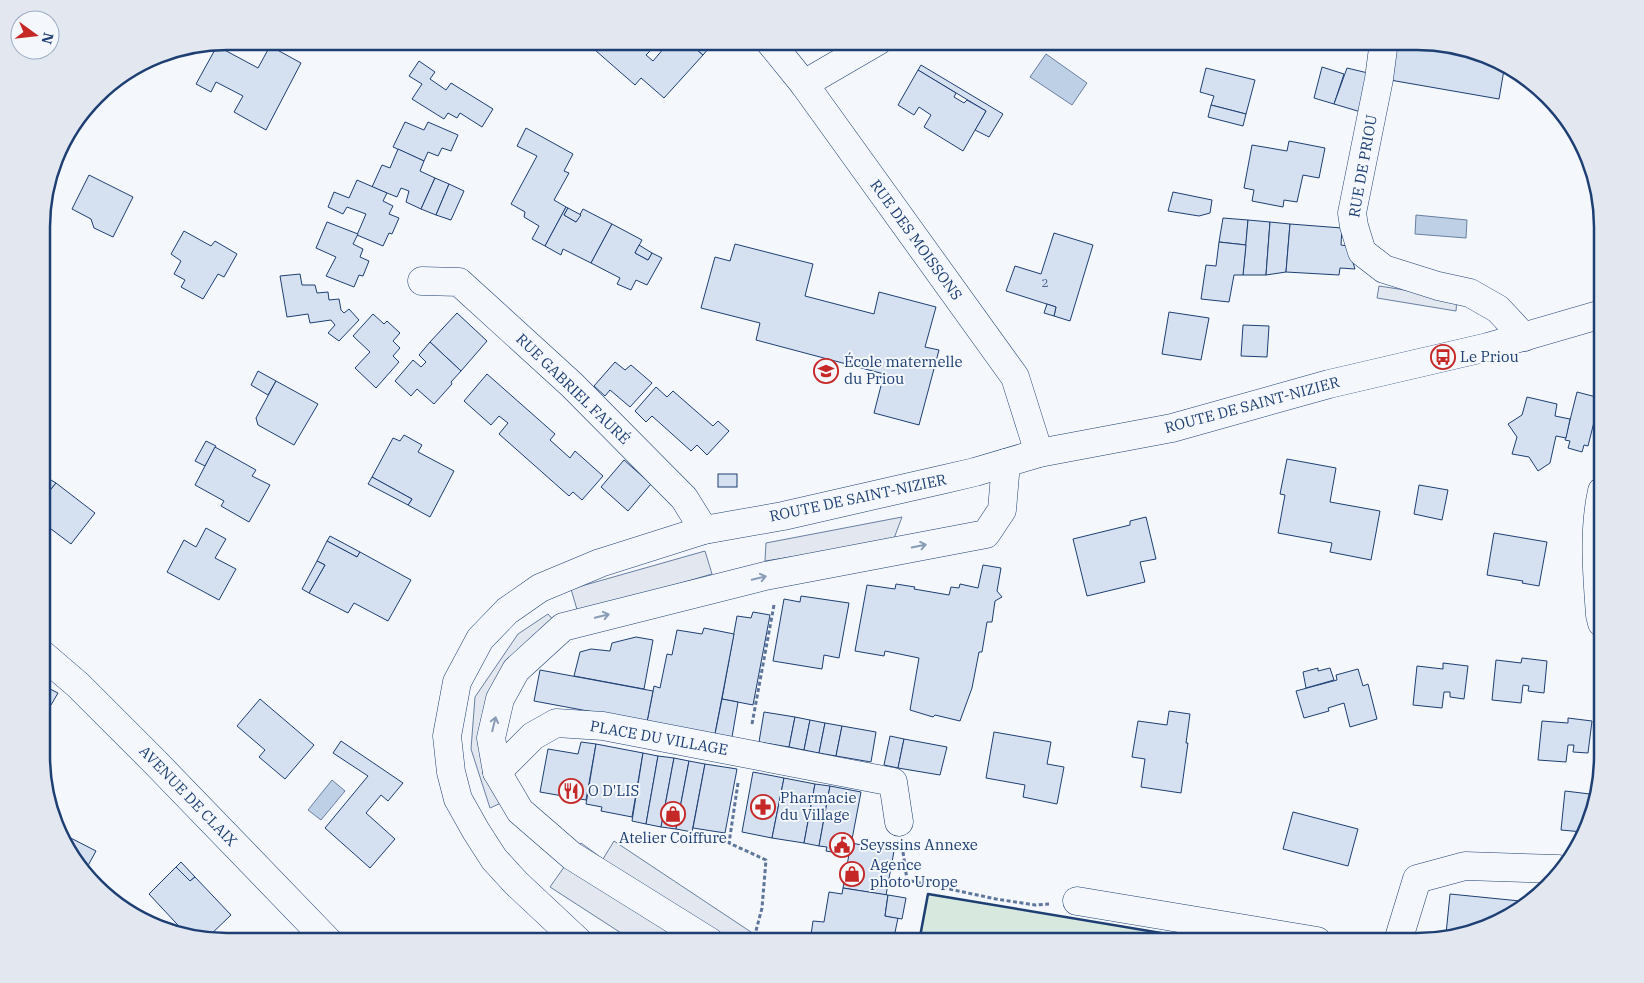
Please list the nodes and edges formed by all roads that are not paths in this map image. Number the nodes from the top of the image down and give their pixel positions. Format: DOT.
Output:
graph roads {
  1 [pos="776,50"];
  2 [pos="863,50"];
  3 [pos="1383,50"];
  4 [pos="804,84"];
  5 [pos="422,281"];
  6 [pos="1594,316"];
  7 [pos="1524,337"];
  8 [pos="1039,453"];
  9 [pos="1006,463"];
  10 [pos="704,530"];
  11 [pos="50,661"];
  12 [pos="497,772"];
  13 [pos="899,822"];
  14 [pos="1554,869"];
  15 [pos="1077,901"];
  16 [pos="320,933"];
  17 [pos="569,933"];
  18 [pos="696,933"];
  19 [pos="1269,933"];
  20 [pos="1401,933"];
  1 -- 4 [label="street, RUE DES MOISSONS"];
  2 -- 4 [label="street"];
  3 -- 7 [label="street, RUE DE PRIOU"];
  4 -- 8 [label="street, RUE DES MOISSONS"];
  5 -- 10 [label="street, RUE GABRIEL FAURÉ"];
  6 -- 7 [label="street, ROUTE DE SAINT-NIZIER"];
  7 -- 8 [label="street, ROUTE DE SAINT-NIZIER"];
  8 -- 9 [label="street, ROUTE DE SAINT-NIZIER"];
  9 -- 10 [label="street, ROUTE DE SAINT-NIZIER"];
  12 -- 9 [label="street, one-way"];
  10 -- 17 [label="street, ROUTE DE SAINT-NIZIER"];
  11 -- 16 [label="street, AVENUE DE CLAIX"];
  12 -- 13 [label="street, PLACE DU VILLAGE"];
  12 -- 18 [label="street"];
  14 -- 20 [label="street"];
  15 -- 19 [label="street"];
}
